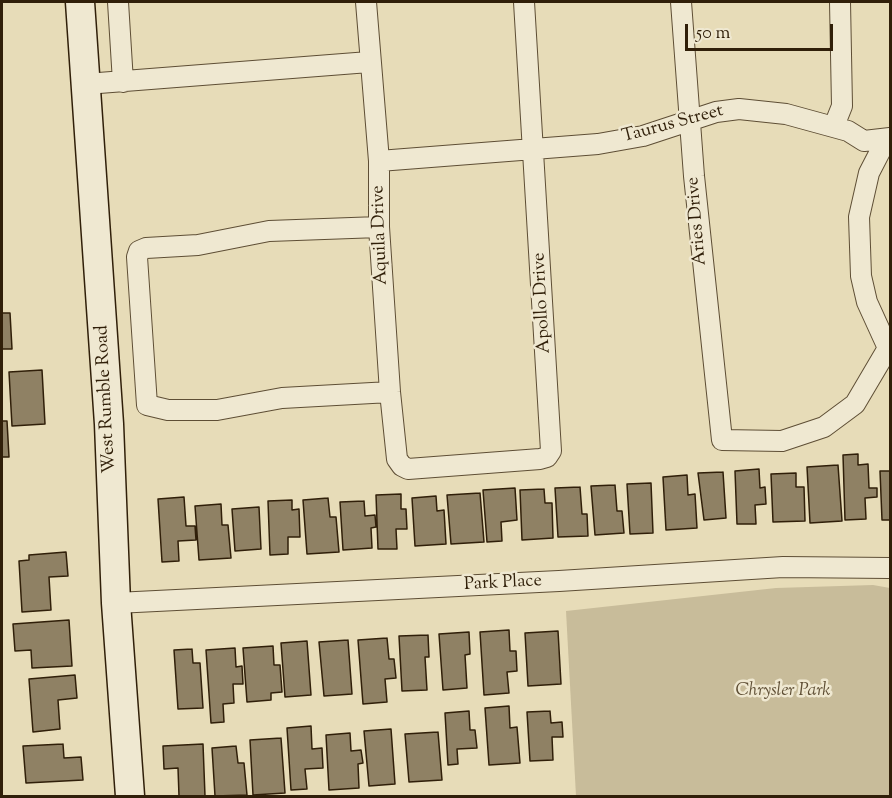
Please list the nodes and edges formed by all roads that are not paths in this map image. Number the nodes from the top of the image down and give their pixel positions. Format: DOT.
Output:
graph roads {
  1 [pos="80,2"];
  2 [pos="118,2"];
  3 [pos="366,2"];
  4 [pos="525,2"];
  5 [pos="681,2"];
  6 [pos="840,2"];
  7 [pos="369,62"];
  8 [pos="107,83"];
  9 [pos="690,122"];
  10 [pos="834,126"];
  11 [pos="888,139"];
  12 [pos="534,148"];
  13 [pos="379,161"];
  14 [pos="379,227"];
  15 [pos="889,348"];
  16 [pos="390,392"];
  17 [pos="402,466"];
  18 [pos="891,568"];
  19 [pos="116,603"];
  20 [pos="130,796"];
  1 -- 8 [label="street, West Rumble Road"];
  2 -- 8 [label="street"];
  3 -- 7 [label="street, Aquila Drive"];
  4 -- 12 [label="street, Apollo Drive"];
  5 -- 9 [label="street, Aries Drive"];
  6 -- 10 [label="street"];
  7 -- 8 [label="street"];
  7 -- 13 [label="street, Aquila Drive"];
  8 -- 19 [label="street, West Rumble Road"];
  9 -- 10 [label="street, Taurus Street"];
  9 -- 12 [label="street, Taurus Street"];
  9 -- 15 [label="street, Aries Drive"];
  10 -- 11 [label="street, Taurus Street"];
  11 -- 15 [label="street"];
  12 -- 13 [label="street, Taurus Street"];
  12 -- 17 [label="street, Apollo Drive"];
  13 -- 14 [label="street, Aquila Drive"];
  14 -- 16 [label="street, Aquila Drive"];
  14 -- 16 [label="street"];
  16 -- 17 [label="street, Aquila Drive"];
  18 -- 19 [label="street, Park Place"];
  19 -- 20 [label="street, West Rumble Road"];
}
